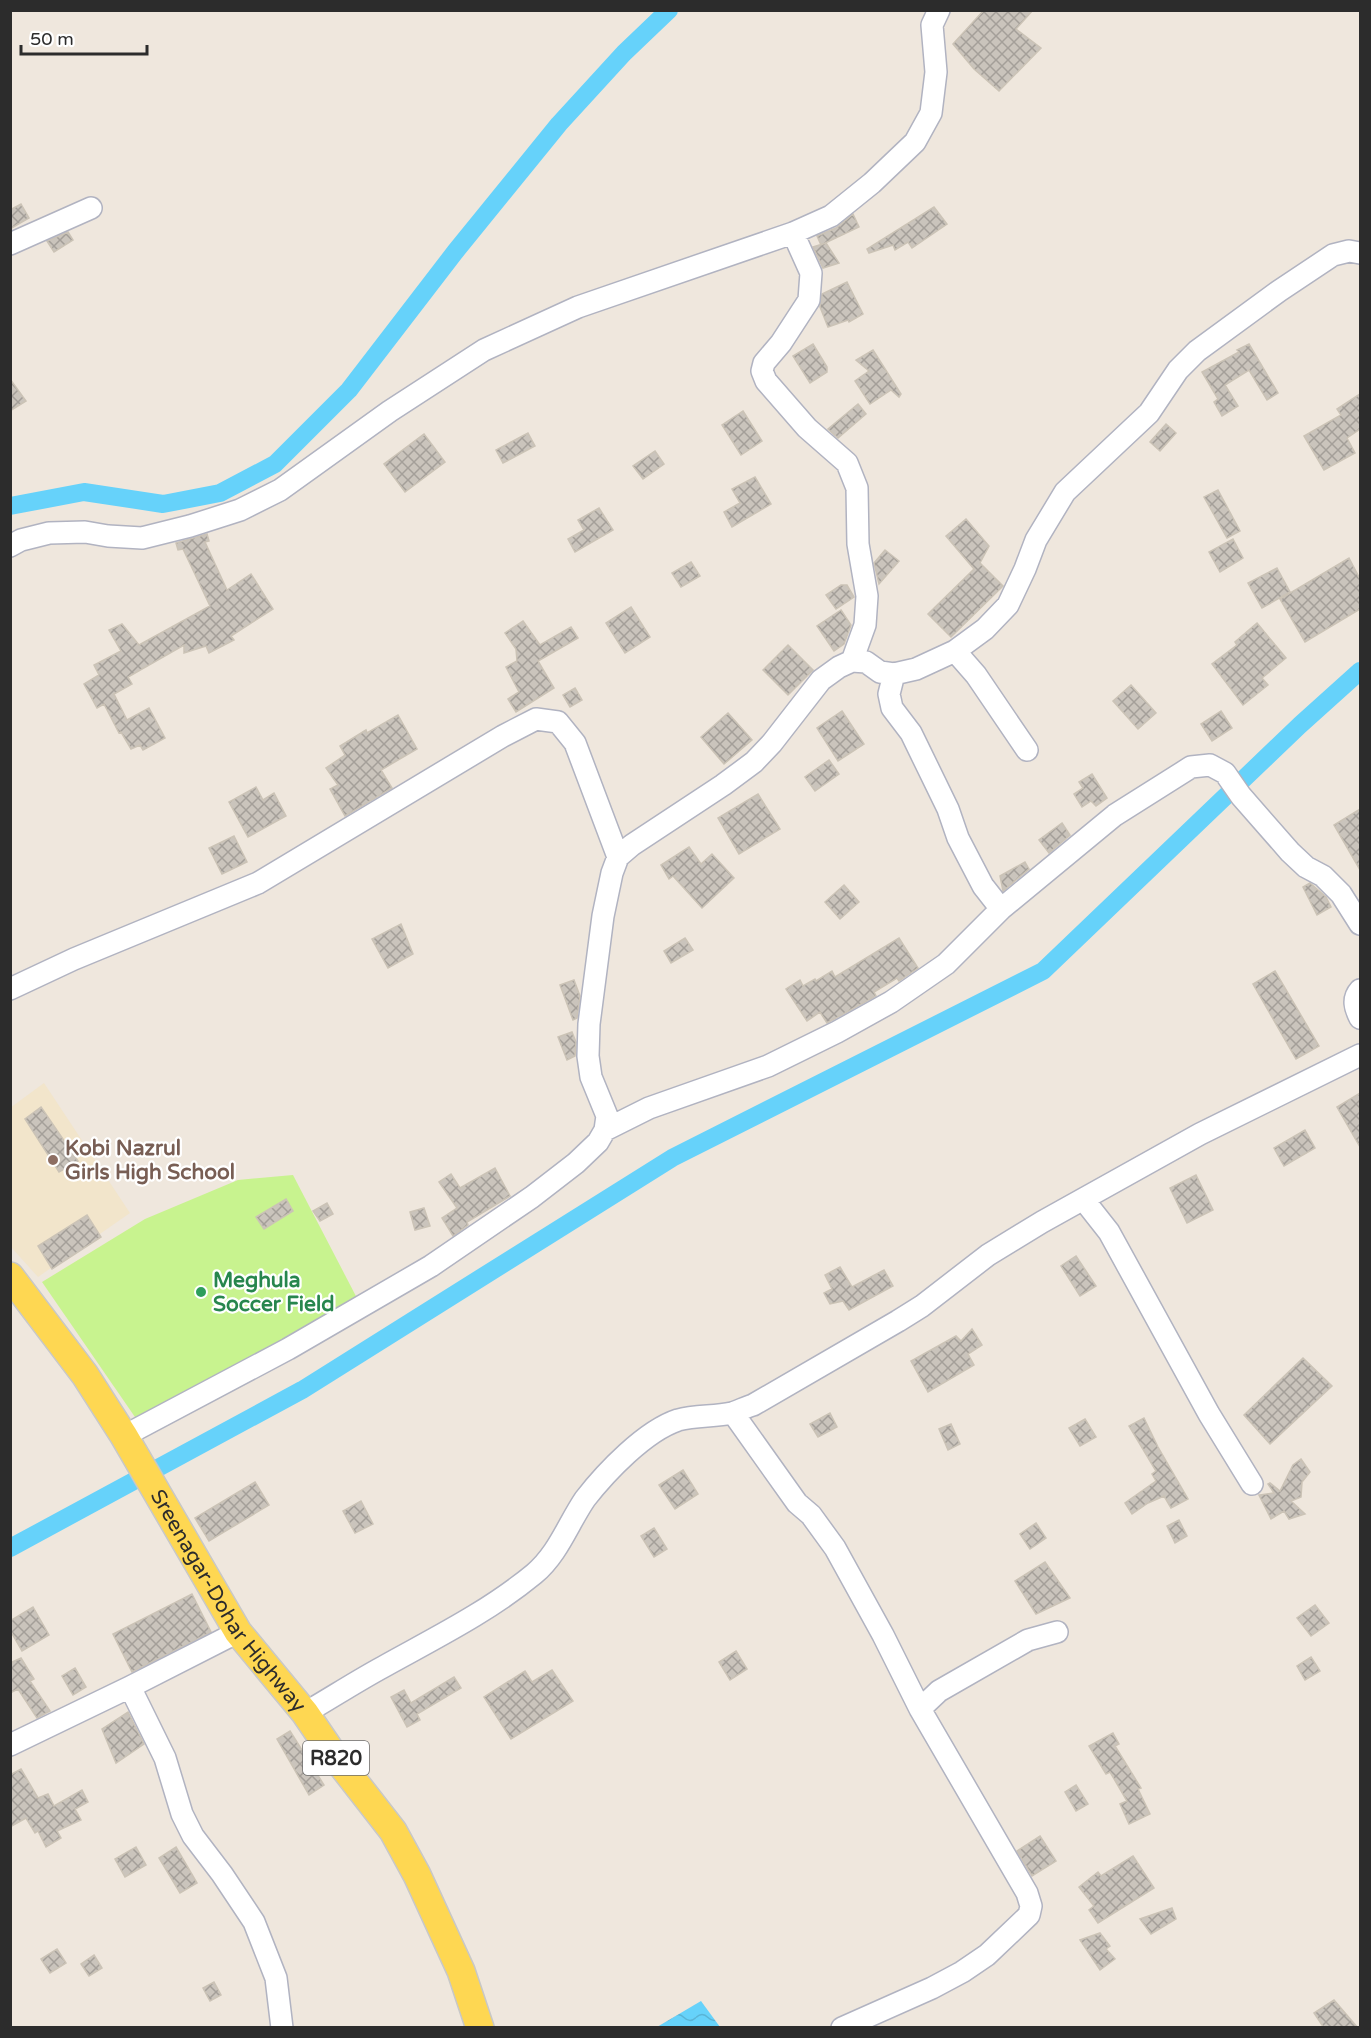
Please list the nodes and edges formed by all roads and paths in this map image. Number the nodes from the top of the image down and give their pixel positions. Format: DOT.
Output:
graph roads {
  1 [pos="939,10"];
  2 [pos="91,208"];
  3 [pos="793,233"];
  4 [pos="10,244"];
  5 [pos="1360,253"];
  6 [pos="10,546"];
  7 [pos="955,651"];
  8 [pos="852,661"];
  9 [pos="894,674"];
  10 [pos="1027,750"];
  11 [pos="618,857"];
  12 [pos="1001,909"];
  13 [pos="1360,924"];
  14 [pos="10,989"];
  15 [pos="1360,990"];
  16 [pos="1360,1018"];
  17 [pos="1360,1055"];
  18 [pos="605,1130"];
  19 [pos="1083,1199"];
  20 [pos="10,1276"];
  21 [pos="733,1413"];
  22 [pos="128,1442"];
  23 [pos="1252,1484"];
  24 [pos="238,1632"];
  25 [pos="1057,1632"];
  26 [pos="130,1688"];
  27 [pos="920,1709"];
  28 [pos="305,1713"];
  29 [pos="10,1745"];
  30 [pos="282,2028"];
  31 [pos="480,2028"];
  32 [pos="842,2028"];
  1 -- 3 [label="street"];
  2 -- 4 [label="street"];
  3 -- 6 [label="street"];
  3 -- 8 [label="street"];
  5 -- 7 [label="street"];
  7 -- 9 [label="street"];
  7 -- 10 [label="street"];
  8 -- 9 [label="street"];
  8 -- 11 [label="street"];
  9 -- 12 [label="street"];
  11 -- 14 [label="street"];
  11 -- 18 [label="street"];
  12 -- 13 [label="street"];
  12 -- 18 [label="street"];
  15 -- 16 [label="street"];
  17 -- 19 [label="street"];
  18 -- 22 [label="street"];
  19 -- 21 [label="street"];
  19 -- 23 [label="street"];
  20 -- 22 [label="main road, Sreenagar-Dohar Highway / R820"];
  21 -- 27 [label="street"];
  21 -- 28 [label="street"];
  22 -- 24 [label="main road, Sreenagar-Dohar Highway / R820"];
  24 -- 26 [label="street"];
  24 -- 28 [label="main road, Sreenagar-Dohar Highway / R820"];
  25 -- 27 [label="street"];
  26 -- 29 [label="street"];
  26 -- 30 [label="street"];
  27 -- 32 [label="street"];
  28 -- 31 [label="main road, Sreenagar-Dohar Highway / R820"];
}
